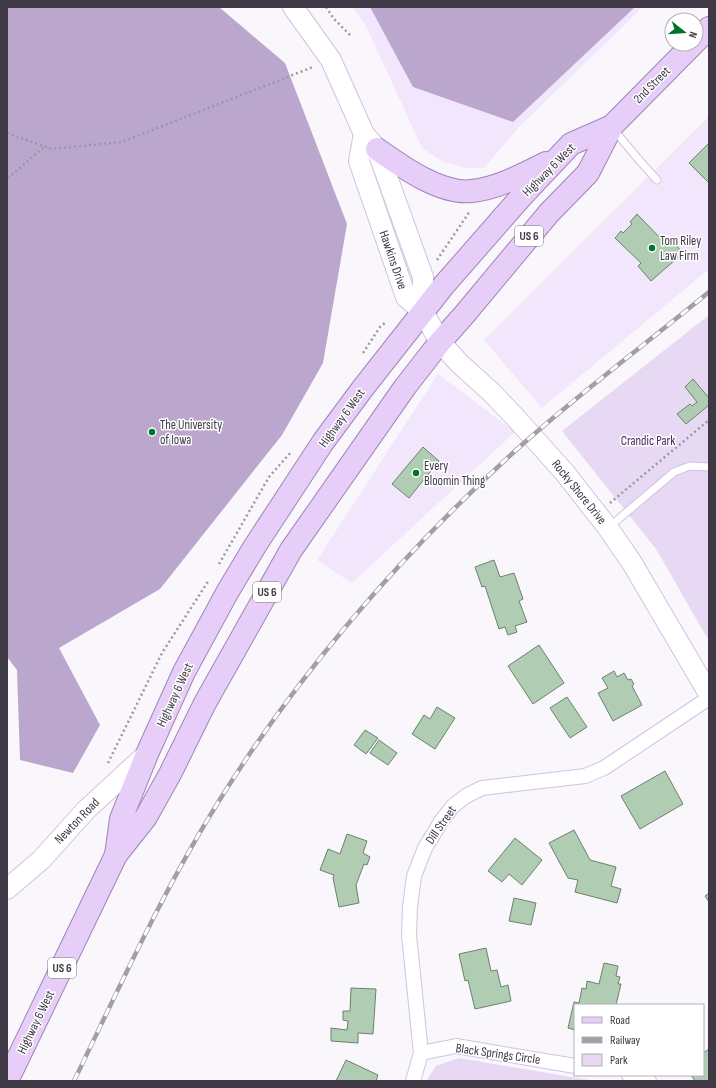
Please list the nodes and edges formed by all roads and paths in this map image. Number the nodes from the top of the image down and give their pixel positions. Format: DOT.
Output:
graph roads {
  1 [pos="293,7"];
  2 [pos="326,7"];
  3 [pos="352,37"];
  4 [pos="685,52"];
  5 [pos="331,60"];
  6 [pos="612,126"];
  7 [pos="7,132"];
  8 [pos="371,142"];
  9 [pos="45,146"];
  10 [pos="560,156"];
  11 [pos="7,177"];
  12 [pos="657,180"];
  13 [pos="471,210"];
  14 [pos="435,262"];
  15 [pos="423,312"];
  16 [pos="440,342"];
  17 [pos="709,420"];
  18 [pos="709,467"];
  19 [pos="608,504"];
  20 [pos="608,528"];
  21 [pos="709,694"];
  22 [pos="709,698"];
  23 [pos="147,754"];
  24 [pos="116,855"];
  25 [pos="7,889"];
  26 [pos="421,1053"];
  27 [pos="574,1066"];
  28 [pos="634,1076"];
  29 [pos="7,1081"];
  30 [pos="413,1081"];
  31 [pos="649,1081"];
  1 -- 5 [label="street, Hawkins Drive"];
  2 -- 3 [label="path"];
  4 -- 6 [label="main road, 2nd Street / US 6"];
  5 -- 8 [label="street, Hawkins Drive"];
  5 -- 9 [label="path"];
  6 -- 10 [label="main road, Highway 6 West / US 6"];
  6 -- 12 [label="lane"];
  6 -- 16 [label="main road, Highway 6 West / US 6"];
  7 -- 9 [label="path"];
  8 -- 10 [label="main road"];
  8 -- 15 [label="street, Hawkins Drive"];
  9 -- 11 [label="path"];
  10 -- 15 [label="main road, Highway 6 West / US 6"];
  13 -- 14 [label="path"];
  15 -- 16 [label="street, Rocky Shore Drive"];
  15 -- 23 [label="main road, Highway 6 West / US 6"];
  16 -- 20 [label="street, Rocky Shore Drive"];
  16 -- 24 [label="main road, Highway 6 West / US 6"];
  17 -- 19 [label="path"];
  18 -- 20 [label="lane"];
  20 -- 21 [label="street, Rocky Shore Drive"];
  22 -- 26 [label="street, Dill Street"];
  23 -- 24 [label="main road, Highway 6 West / US 6"];
  23 -- 25 [label="street, Newton Road"];
  24 -- 29 [label="main road, Highway 6 West / US 6"];
  26 -- 27 [label="street, Black Springs Circle"];
  26 -- 30 [label="street"];
  28 -- 31 [label="street"];
}
